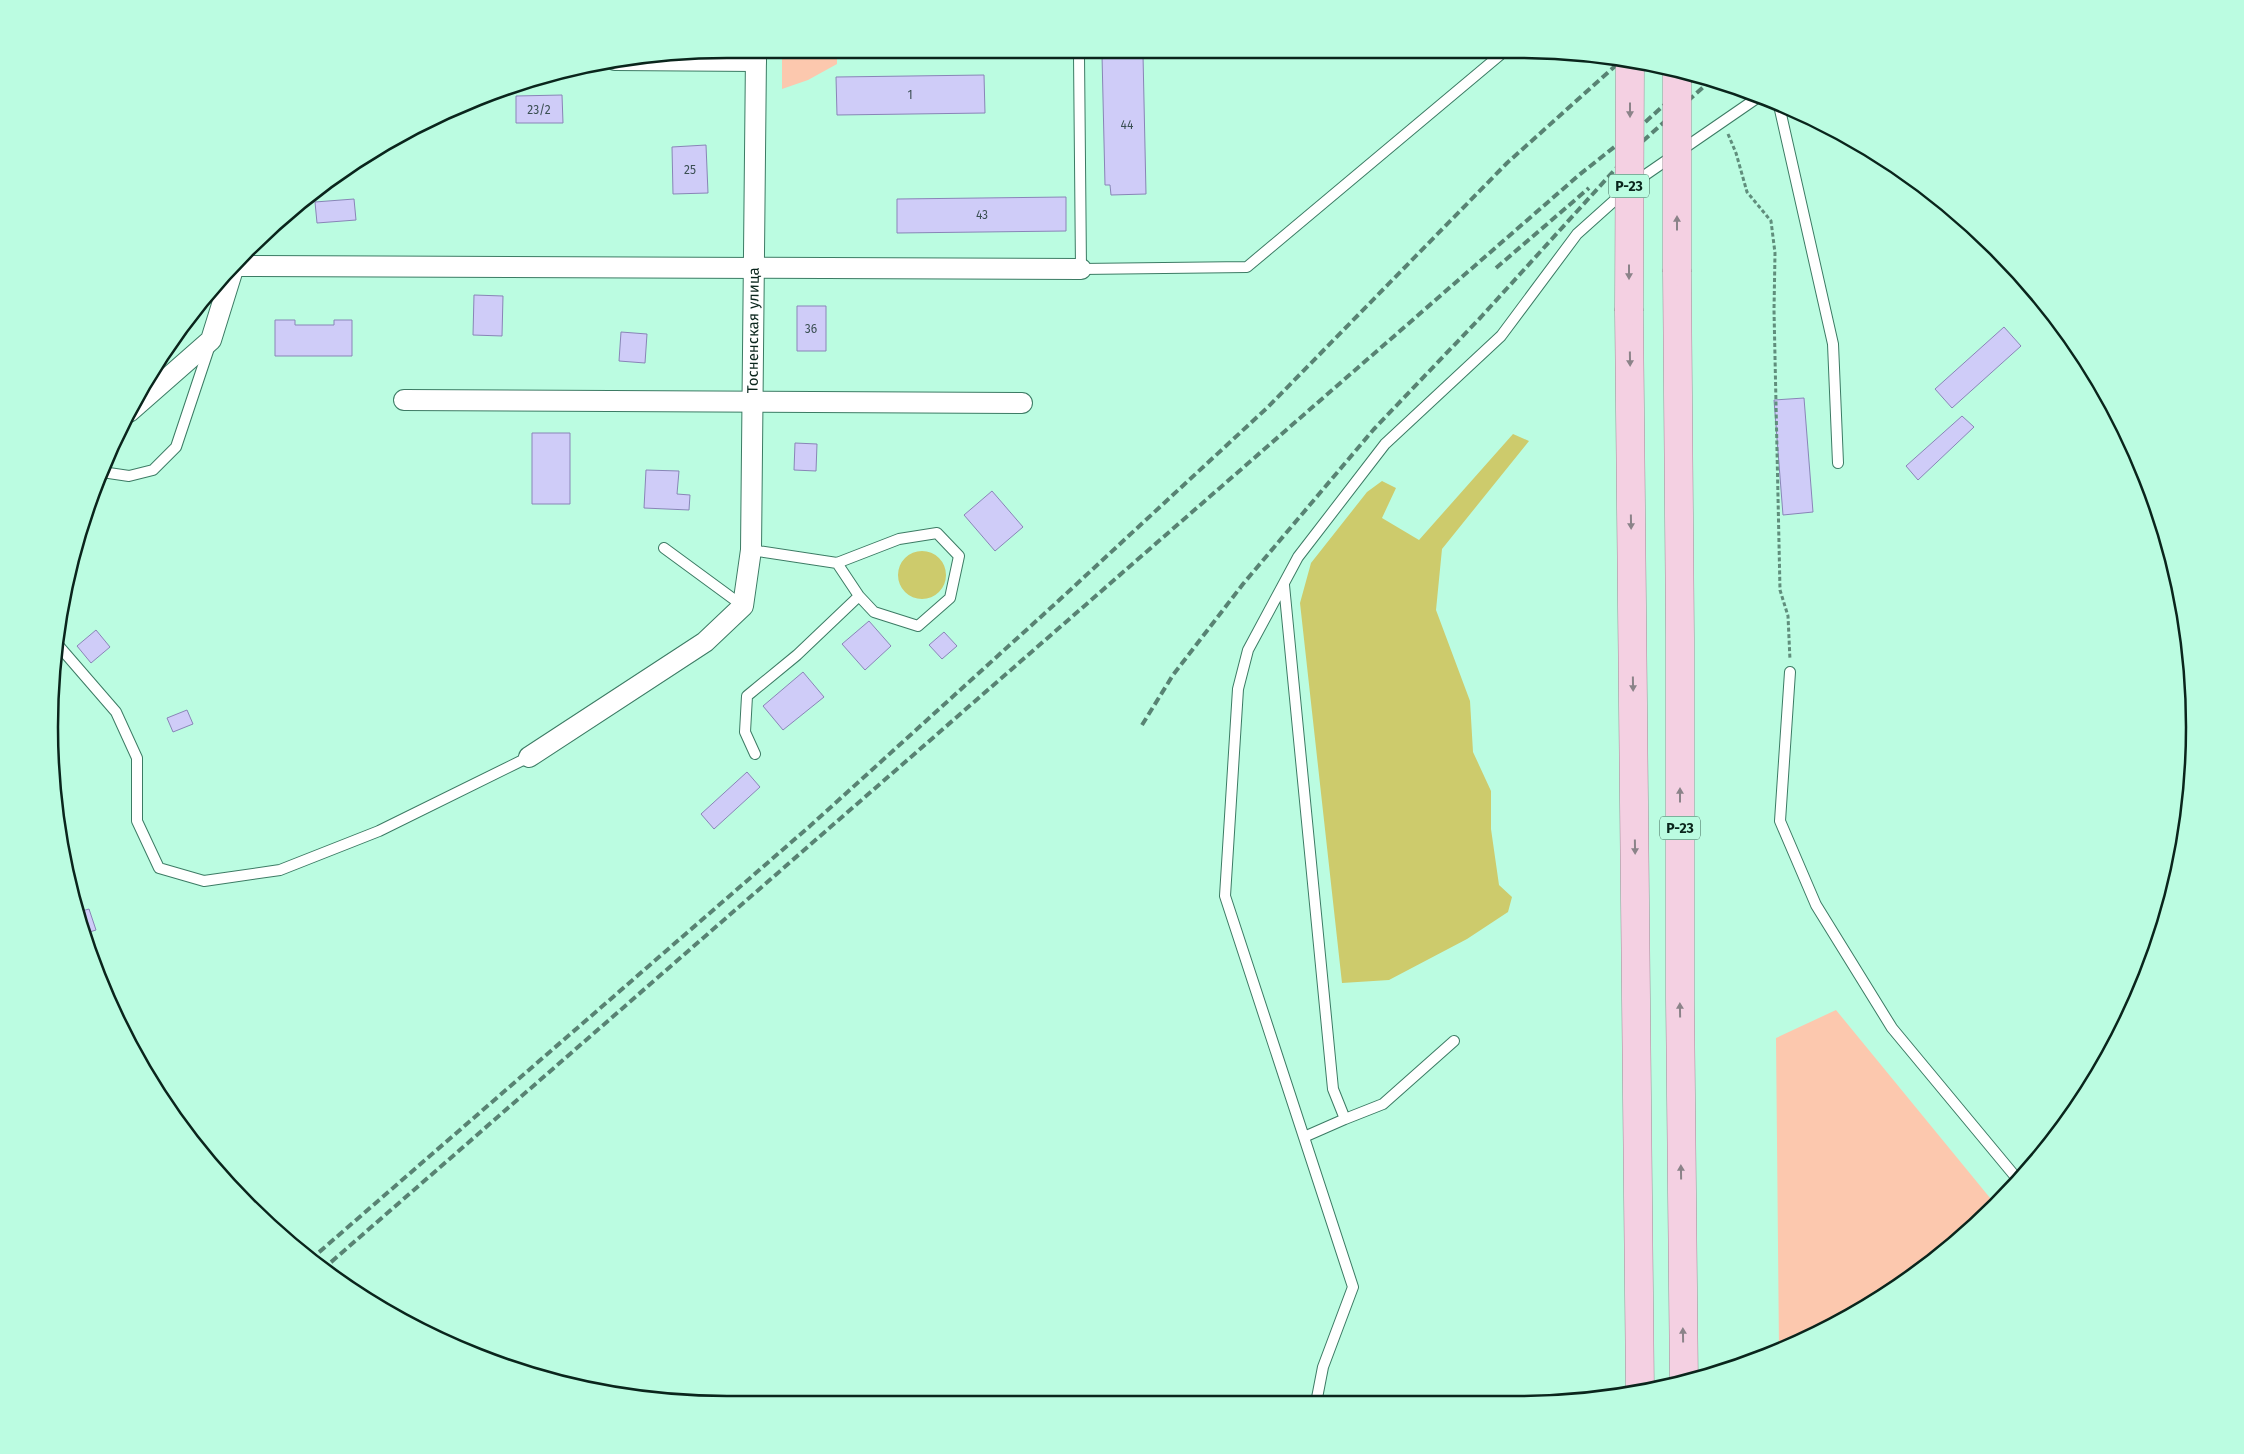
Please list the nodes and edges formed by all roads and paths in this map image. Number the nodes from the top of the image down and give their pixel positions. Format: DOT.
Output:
graph roads {
  1 [pos="756,58"];
  2 [pos="1078,58"];
  3 [pos="1496,58"];
  4 [pos="683,59"];
  5 [pos="1630,67"];
  6 [pos="1677,77"];
  7 [pos="1753,101"];
  8 [pos="1780,112"];
  9 [pos="1724,122"];
  10 [pos="243,266"];
  11 [pos="755,267"];
  12 [pos="1081,269"];
  13 [pos="230,280"];
  14 [pos="211,340"];
  15 [pos="143,400"];
  16 [pos="404,400"];
  17 [pos="753,402"];
  18 [pos="1022,403"];
  19 [pos="1838,463"];
  20 [pos="107,473"];
  21 [pos="664,548"];
  22 [pos="752,550"];
  23 [pos="837,563"];
  24 [pos="1284,584"];
  25 [pos="859,596"];
  26 [pos="743,606"];
  27 [pos="62,650"];
  28 [pos="1790,672"];
  29 [pos="755,754"];
  30 [pos="529,757"];
  31 [pos="1454,1041"];
  32 [pos="1345,1119"];
  33 [pos="1304,1136"];
  34 [pos="2013,1175"];
  35 [pos="1684,1375"];
  36 [pos="1640,1385"];
  37 [pos="1317,1396"];
  1 -- 4 [label="street"];
  1 -- 11 [label="street, Тосненская улица"];
  2 -- 12 [label="lane"];
  3 -- 12 [label="lane"];
  5 -- 36 [label="highway, Р-23, one-way, bridge"];
  35 -- 6 [label="highway, Р-23, one-way, bridge"];
  7 -- 9 [label="lane"];
  8 -- 19 [label="lane"];
  9 -- 24 [label="lane"];
  9 -- 28 [label="path"];
  10 -- 11 [label="street"];
  11 -- 12 [label="street"];
  11 -- 17 [label="street, Тосненская улица"];
  13 -- 14 [label="street"];
  14 -- 15 [label="street"];
  14 -- 20 [label="lane"];
  16 -- 17 [label="street"];
  17 -- 18 [label="street"];
  17 -- 22 [label="street, Тосненская улица"];
  21 -- 26 [label="lane"];
  22 -- 23 [label="lane"];
  22 -- 26 [label="street, Тосненская улица"];
  23 -- 25 [label="lane"];
  23 -- 25 [label="lane"];
  24 -- 32 [label="lane"];
  24 -- 33 [label="lane"];
  25 -- 29 [label="lane"];
  26 -- 30 [label="street"];
  27 -- 30 [label="lane"];
  28 -- 34 [label="lane"];
  31 -- 32 [label="lane"];
  32 -- 33 [label="lane"];
  33 -- 37 [label="lane"];
}
